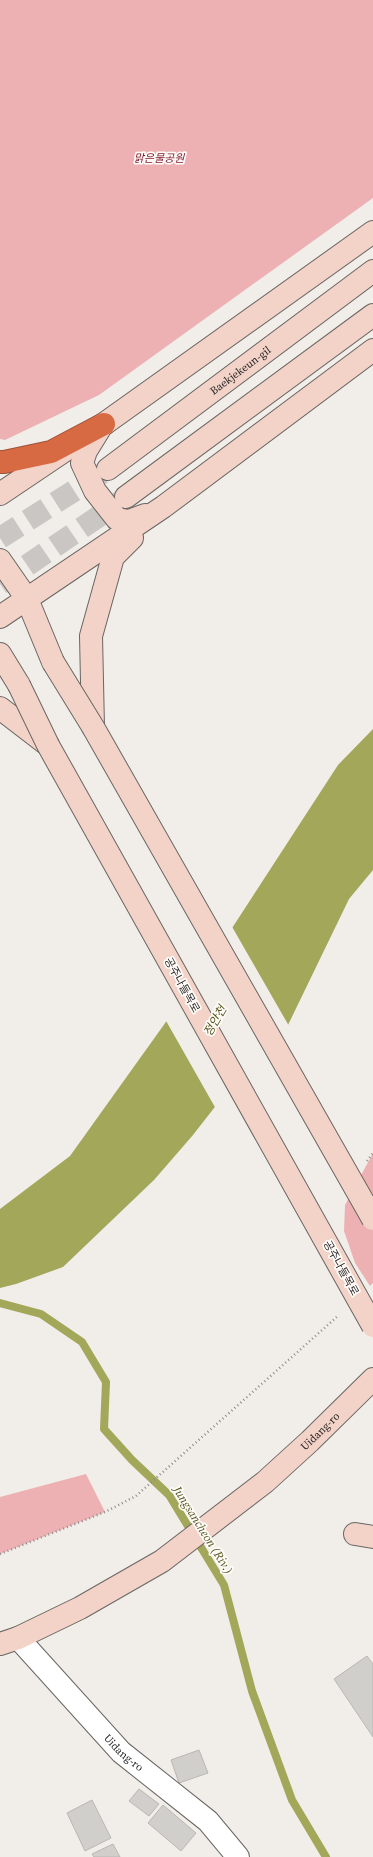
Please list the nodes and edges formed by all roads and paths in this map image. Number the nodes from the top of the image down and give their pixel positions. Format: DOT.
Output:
graph roads {
  1 [pos="373,232"];
  2 [pos="373,271"];
  3 [pos="373,315"];
  4 [pos="373,350"];
  5 [pos="104,424"];
  6 [pos="0,462"];
  7 [pos="108,469"];
  8 [pos="0,494"];
  9 [pos="126,498"];
  10 [pos="163,507"];
  11 [pos="0,560"];
  12 [pos="27,600"];
  13 [pos="0,617"];
  14 [pos="0,654"];
  15 [pos="0,708"];
  16 [pos="93,727"];
  17 [pos="48,745"];
  18 [pos="373,1219"];
  19 [pos="343,1311"];
  20 [pos="373,1326"];
  21 [pos="373,1379"];
  22 [pos="0,1554"];
  23 [pos="9,1641"];
  24 [pos="238,1857"];
  1 -- 5 [label="main road"];
  2 -- 7 [label="main road, Baekjekeun-gil"];
  3 -- 9 [label="main road"];
  4 -- 10 [label="main road"];
  5 -- 6 [label="highway"];
  5 -- 8 [label="main road"];
  5 -- 10 [label="main road"];
  10 -- 12 [label="main road"];
  10 -- 16 [label="main road"];
  11 -- 12 [label="main road"];
  12 -- 13 [label="main road"];
  12 -- 16 [label="main road, bridge"];
  14 -- 17 [label="main road, 공주나들목로, bridge"];
  15 -- 17 [label="main road"];
  16 -- 18 [label="main road, bridge"];
  17 -- 20 [label="main road, 공주나들목로, bridge"];
  19 -- 22 [label="path"];
  21 -- 23 [label="main road, Uidang-ro"];
  23 -- 24 [label="street, Uidang-ro"];
}
